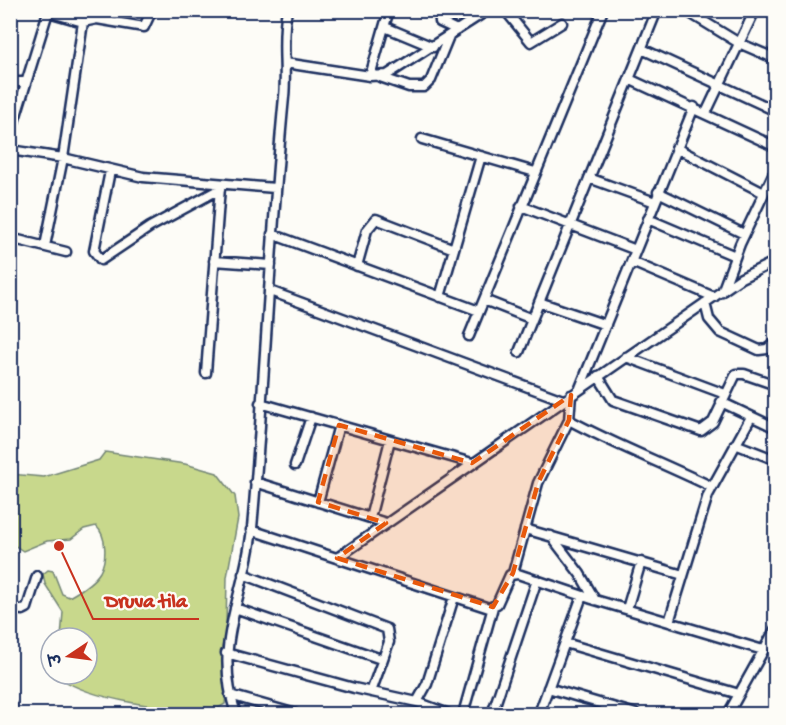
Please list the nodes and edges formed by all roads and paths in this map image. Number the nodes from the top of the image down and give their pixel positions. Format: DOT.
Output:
graph roads {
  1 [pos="152,10"];
  2 [pos="286,10"];
  3 [pos="389,10"];
  4 [pos="439,10"];
  5 [pos="488,10"];
  6 [pos="505,10"];
  7 [pos="603,10"];
  8 [pos="657,10"];
  9 [pos="685,10"];
  10 [pos="755,10"];
  11 [pos="46,11"];
  12 [pos="83,22"];
  13 [pos="562,23"];
  14 [pos="385,27"];
  15 [pos="453,33"];
  16 [pos="739,43"];
  17 [pos="433,47"];
  18 [pos="642,49"];
  19 [pos="776,59"];
  20 [pos="285,63"];
  21 [pos="375,76"];
  22 [pos="629,79"];
  23 [pos="10,82"];
  24 [pos="26,82"];
  25 [pos="719,85"];
  26 [pos="694,107"];
  27 [pos="776,111"];
  28 [pos="706,113"];
  29 [pos="10,135"];
  30 [pos="422,139"];
  31 [pos="776,147"];
  32 [pos="676,148"];
  33 [pos="10,150"];
  34 [pos="481,156"];
  35 [pos="63,158"];
  36 [pos="776,168"];
  37 [pos="110,171"];
  38 [pos="535,171"];
  39 [pos="589,178"];
  40 [pos="220,187"];
  41 [pos="275,188"];
  42 [pos="658,192"];
  43 [pos="762,192"];
  44 [pos="655,202"];
  45 [pos="521,206"];
  46 [pos="648,219"];
  47 [pos="570,225"];
  48 [pos="272,234"];
  49 [pos="744,234"];
  50 [pos="10,238"];
  51 [pos="45,246"];
  52 [pos="453,249"];
  53 [pos="636,250"];
  54 [pos="66,252"];
  55 [pos="735,256"];
  56 [pos="214,261"];
  57 [pos="776,261"];
  58 [pos="632,262"];
  59 [pos="271,265"];
  60 [pos="357,266"];
  61 [pos="270,291"];
  62 [pos="718,295"];
  63 [pos="440,297"];
  64 [pos="484,300"];
  65 [pos="539,302"];
  66 [pos="705,303"];
  67 [pos="479,311"];
  68 [pos="532,319"];
  69 [pos="606,325"];
  70 [pos="469,336"];
  71 [pos="776,342"];
  72 [pos="519,352"];
  73 [pos="626,357"];
  74 [pos="206,373"];
  75 [pos="598,376"];
  76 [pos="776,385"];
  77 [pos="580,389"];
  78 [pos="567,397"];
  79 [pos="723,398"];
  80 [pos="260,403"];
  81 [pos="311,417"];
  82 [pos="752,417"];
  83 [pos="569,420"];
  84 [pos="339,425"];
  85 [pos="776,428"];
  86 [pos="390,440"];
  87 [pos="735,444"];
  88 [pos="776,460"];
  89 [pos="472,463"];
  90 [pos="295,465"];
  91 [pos="255,482"];
  92 [pos="712,487"];
  93 [pos="318,502"];
  94 [pos="370,518"];
  95 [pos="386,523"];
  96 [pos="525,529"];
  97 [pos="251,530"];
  98 [pos="551,536"];
  99 [pos="337,558"];
  100 [pos="641,562"];
  101 [pos="513,573"];
  102 [pos="243,574"];
  103 [pos="683,574"];
  104 [pos="37,576"];
  105 [pos="537,580"];
  106 [pos="582,596"];
  107 [pos="454,597"];
  108 [pos="595,600"];
  109 [pos="493,607"];
  110 [pos="235,608"];
  111 [pos="10,609"];
  112 [pos="627,609"];
  113 [pos="669,622"];
  114 [pos="776,628"];
  115 [pos="565,643"];
  116 [pos="763,650"];
  117 [pos="226,653"];
  118 [pos="381,659"];
  119 [pos="548,688"];
  120 [pos="371,692"];
  121 [pos="739,694"];
  122 [pos="230,695"];
  123 [pos="417,702"];
  124 [pos="541,708"];
  125 [pos="236,714"];
  126 [pos="296,714"];
  127 [pos="450,714"];
  128 [pos="463,714"];
  129 [pos="492,714"];
  130 [pos="636,714"];
  131 [pos="728,714"];
  1 -- 12 [label="street"];
  2 -- 20 [label="street"];
  3 -- 14 [label="street"];
  4 -- 15 [label="street"];
  5 -- 15 [label="street"];
  6 -- 13 [label="street"];
  7 -- 38 [label="street"];
  8 -- 18 [label="street"];
  9 -- 16 [label="street"];
  10 -- 16 [label="street"];
  11 -- 12 [label="street"];
  11 -- 24 [label="street"];
  12 -- 35 [label="street"];
  14 -- 17 [label="street"];
  14 -- 21 [label="street"];
  15 -- 17 [label="street"];
  15 -- 21 [label="street"];
  16 -- 19 [label="street"];
  16 -- 25 [label="street"];
  17 -- 21 [label="street"];
  18 -- 22 [label="street"];
  18 -- 25 [label="street"];
  20 -- 21 [label="street"];
  20 -- 41 [label="street"];
  22 -- 26 [label="street"];
  22 -- 39 [label="street"];
  23 -- 24 [label="street"];
  24 -- 29 [label="street"];
  25 -- 27 [label="street"];
  25 -- 28 [label="street"];
  26 -- 28 [label="street"];
  26 -- 32 [label="street"];
  28 -- 31 [label="street"];
  30 -- 34 [label="street"];
  32 -- 42 [label="street"];
  32 -- 43 [label="street"];
  33 -- 35 [label="street"];
  34 -- 38 [label="street"];
  34 -- 52 [label="street"];
  35 -- 37 [label="street"];
  35 -- 51 [label="street"];
  36 -- 43 [label="street"];
  37 -- 40 [label="street"];
  37 -- 40 [label="street"];
  38 -- 45 [label="street"];
  39 -- 44 [label="street"];
  39 -- 47 [label="street"];
  40 -- 41 [label="street"];
  40 -- 56 [label="street"];
  41 -- 48 [label="street"];
  42 -- 44 [label="street"];
  42 -- 49 [label="street"];
  43 -- 49 [label="street"];
  44 -- 46 [label="street"];
  45 -- 47 [label="street"];
  45 -- 64 [label="street"];
  46 -- 53 [label="street"];
  46 -- 55 [label="street"];
  47 -- 53 [label="street"];
  47 -- 65 [label="street"];
  48 -- 59 [label="street"];
  48 -- 60 [label="street"];
  49 -- 55 [label="street"];
  50 -- 51 [label="street"];
  51 -- 54 [label="street"];
  52 -- 60 [label="street"];
  52 -- 63 [label="street"];
  53 -- 58 [label="street"];
  55 -- 62 [label="street"];
  56 -- 59 [label="street"];
  56 -- 74 [label="street"];
  57 -- 62 [label="street"];
  58 -- 62 [label="street"];
  58 -- 69 [label="street"];
  59 -- 61 [label="street"];
  60 -- 63 [label="street"];
  61 -- 78 [label="street"];
  61 -- 80 [label="street"];
  62 -- 66 [label="street"];
  63 -- 67 [label="street"];
  64 -- 67 [label="street"];
  64 -- 68 [label="street"];
  65 -- 68 [label="street"];
  65 -- 69 [label="street"];
  66 -- 71 [label="street"];
  66 -- 73 [label="street"];
  67 -- 70 [label="street"];
  68 -- 72 [label="street"];
  69 -- 77 [label="street"];
  73 -- 75 [label="street"];
  73 -- 79 [label="street"];
  75 -- 77 [label="street"];
  75 -- 79 [label="street"];
  76 -- 79 [label="street"];
  77 -- 78 [label="street"];
  78 -- 83 [label="street"];
  78 -- 89 [label="street"];
  79 -- 82 [label="street"];
  80 -- 81 [label="street"];
  80 -- 91 [label="street"];
  81 -- 84 [label="street"];
  81 -- 90 [label="street"];
  82 -- 85 [label="street"];
  82 -- 87 [label="street"];
  83 -- 92 [label="street"];
  83 -- 96 [label="street"];
  84 -- 86 [label="street"];
  84 -- 93 [label="street"];
  86 -- 89 [label="street"];
  86 -- 94 [label="street"];
  87 -- 88 [label="street"];
  87 -- 92 [label="street"];
  89 -- 95 [label="street"];
  91 -- 93 [label="street"];
  91 -- 97 [label="street"];
  92 -- 103 [label="street"];
  93 -- 94 [label="street"];
  94 -- 95 [label="street"];
  95 -- 99 [label="street"];
  96 -- 98 [label="street"];
  96 -- 101 [label="street"];
  97 -- 99 [label="street"];
  97 -- 102 [label="street"];
  98 -- 100 [label="street"];
  98 -- 108 [label="street"];
  99 -- 107 [label="street"];
  100 -- 103 [label="street"];
  100 -- 112 [label="street"];
  101 -- 105 [label="street"];
  101 -- 109 [label="street"];
  102 -- 110 [label="street"];
  102 -- 118 [label="street"];
  103 -- 113 [label="street"];
  104 -- 111 [label="street"];
  105 -- 106 [label="street"];
  105 -- 129 [label="street"];
  106 -- 108 [label="street"];
  106 -- 115 [label="street"];
  107 -- 109 [label="street"];
  107 -- 123 [label="street"];
  108 -- 112 [label="street"];
  109 -- 128 [label="street"];
  110 -- 117 [label="street"];
  110 -- 118 [label="street"];
  112 -- 113 [label="street"];
  113 -- 116 [label="street"];
  114 -- 116 [label="street"];
  115 -- 119 [label="street"];
  115 -- 121 [label="street"];
  116 -- 121 [label="street"];
  117 -- 120 [label="street"];
  117 -- 122 [label="street"];
  118 -- 120 [label="street"];
  119 -- 124 [label="street"];
  119 -- 130 [label="street"];
  120 -- 123 [label="street"];
  121 -- 131 [label="street"];
  122 -- 125 [label="street"];
  122 -- 126 [label="street"];
  123 -- 127 [label="street"];
}
